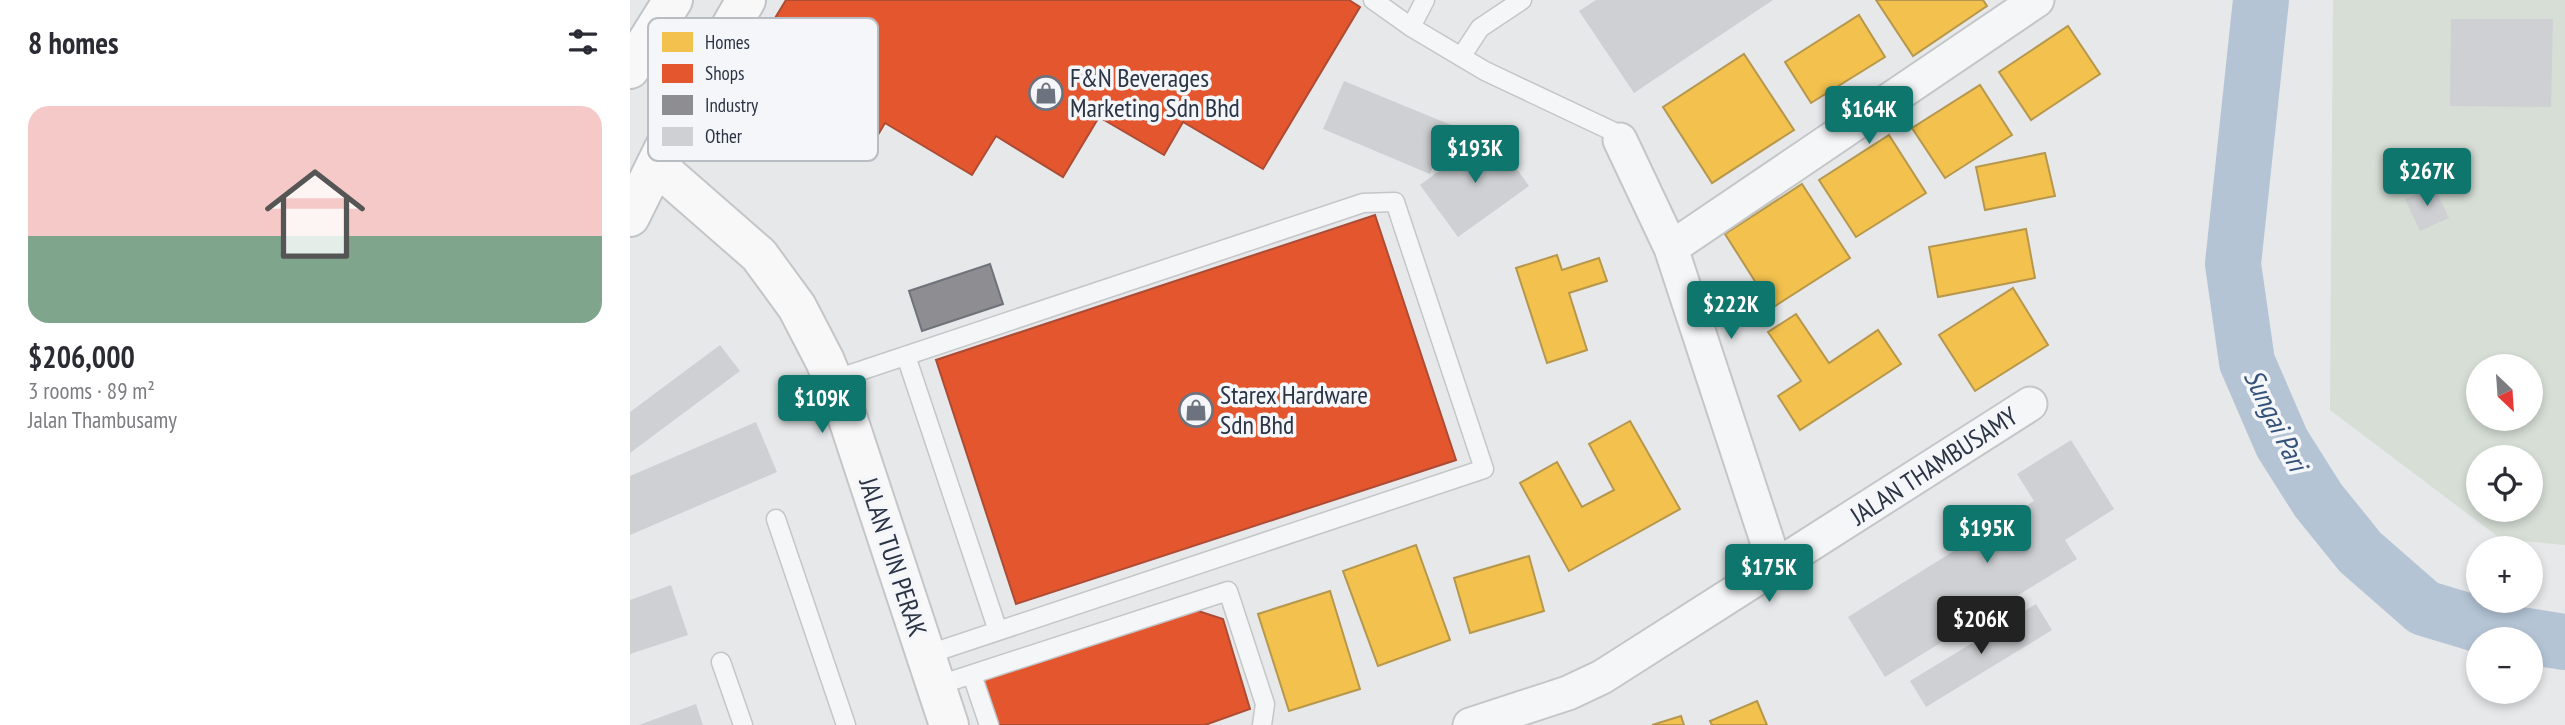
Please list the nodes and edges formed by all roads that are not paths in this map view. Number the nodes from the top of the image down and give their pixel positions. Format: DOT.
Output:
graph roads {
  1 [pos="673,0"];
  2 [pos="746,0"];
  3 [pos="1373,0"];
  4 [pos="1425,0"];
  5 [pos="1521,0"];
  6 [pos="2037,0"];
  7 [pos="662,18"];
  8 [pos="736,18"];
  9 [pos="1411,27"];
  10 [pos="648,40"];
  11 [pos="1461,57"];
  12 [pos="630,69"];
  13 [pos="1620,140"];
  14 [pos="658,161"];
  15 [pos="656,165"];
  16 [pos="630,217"];
  17 [pos="1671,248"];
  18 [pos="906,356"];
  19 [pos="833,380"];
  20 [pos="2030,404"];
  21 [pos="776,519"];
  22 [pos="1776,568"];
  23 [pos="998,631"];
  24 [pos="721,662"];
  25 [pos="931,671"];
  26 [pos="972,674"];
  27 [pos="743,725"];
  28 [pos="846,725"];
  29 [pos="948,725"];
  30 [pos="989,725"];
  31 [pos="1262,725"];
  32 [pos="1469,725"];
  1 -- 7 [label="main road"];
  2 -- 8 [label="main road"];
  3 -- 9 [label="lane"];
  4 -- 9 [label="lane"];
  5 -- 11 [label="lane"];
  6 -- 17 [label="street"];
  9 -- 11 [label="lane"];
  10 -- 12 [label="main road"];
  11 -- 13 [label="lane"];
  13 -- 17 [label="street"];
  14 -- 15 [label="main road"];
  15 -- 16 [label="main road"];
  15 -- 19 [label="main road, JALAN TUN PERAK"];
  17 -- 22 [label="street"];
  18 -- 19 [label="lane"];
  18 -- 23 [label="lane"];
  18 -- 23 [label="lane"];
  19 -- 25 [label="main road, JALAN TUN PERAK"];
  20 -- 22 [label="street, JALAN THAMBUSAMY"];
  21 -- 28 [label="lane"];
  22 -- 32 [label="street, JALAN THAMBUSAMY"];
  23 -- 25 [label="lane"];
  24 -- 27 [label="lane"];
  25 -- 26 [label="lane"];
  25 -- 29 [label="main road, JALAN TUN PERAK"];
  26 -- 30 [label="lane"];
  26 -- 31 [label="lane"];
}
